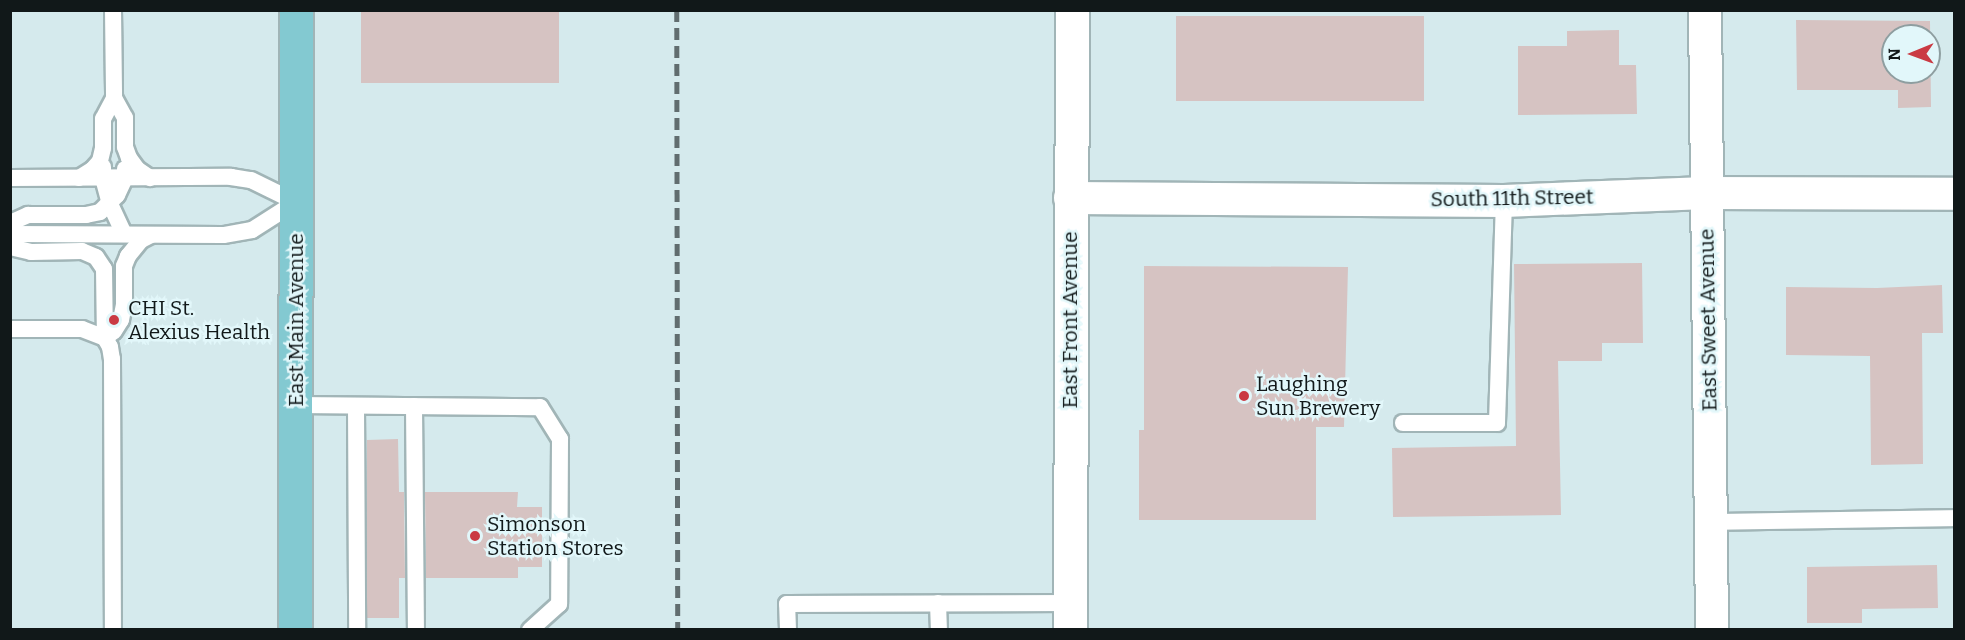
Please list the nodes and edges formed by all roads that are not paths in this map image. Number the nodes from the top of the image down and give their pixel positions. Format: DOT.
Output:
graph roads {
  1 [pos="113,10"];
  2 [pos="296,10"];
  3 [pos="1072,10"];
  4 [pos="1705,10"];
  5 [pos="114,98"];
  6 [pos="125,147"];
  7 [pos="103,148"];
  8 [pos="10,178"];
  9 [pos="79,178"];
  10 [pos="103,178"];
  11 [pos="125,178"];
  12 [pos="150,178"];
  13 [pos="1706,193"];
  14 [pos="1954,194"];
  15 [pos="1070,198"];
  16 [pos="1504,201"];
  17 [pos="296,202"];
  18 [pos="110,204"];
  19 [pos="10,222"];
  20 [pos="10,234"];
  21 [pos="124,234"];
  22 [pos="151,235"];
  23 [pos="10,247"];
  24 [pos="124,266"];
  25 [pos="10,329"];
  26 [pos="105,338"];
  27 [pos="296,405"];
  28 [pos="357,406"];
  29 [pos="414,406"];
  30 [pos="1403,423"];
  31 [pos="1954,518"];
  32 [pos="1711,522"];
  33 [pos="938,603"];
  34 [pos="1070,616"];
  35 [pos="113,630"];
  36 [pos="295,630"];
  37 [pos="357,630"];
  38 [pos="416,630"];
  39 [pos="530,630"];
  40 [pos="788,630"];
  41 [pos="939,630"];
  42 [pos="1712,630"];
  1 -- 5 [label="lane"];
  2 -- 17 [label="main road, East Main Avenue"];
  3 -- 15 [label="street, East Front Avenue"];
  4 -- 13 [label="street, East Sweet Avenue"];
  5 -- 6 [label="lane"];
  5 -- 7 [label="lane"];
  6 -- 11 [label="lane"];
  6 -- 12 [label="lane"];
  7 -- 9 [label="lane"];
  7 -- 10 [label="lane"];
  8 -- 9 [label="lane"];
  9 -- 10 [label="lane"];
  10 -- 11 [label="lane"];
  10 -- 18 [label="lane"];
  11 -- 12 [label="lane"];
  11 -- 18 [label="lane"];
  11 -- 21 [label="lane"];
  12 -- 17 [label="lane"];
  13 -- 14 [label="street, South 11th Street"];
  13 -- 16 [label="street, South 11th Street"];
  13 -- 32 [label="street, East Sweet Avenue"];
  15 -- 16 [label="street, South 11th Street"];
  15 -- 34 [label="street, East Front Avenue"];
  16 -- 30 [label="lane"];
  17 -- 22 [label="lane"];
  17 -- 27 [label="main road, East Main Avenue"];
  18 -- 19 [label="lane"];
  18 -- 21 [label="lane"];
  20 -- 21 [label="lane"];
  21 -- 22 [label="lane"];
  21 -- 24 [label="lane"];
  22 -- 24 [label="lane"];
  23 -- 26 [label="lane"];
  24 -- 26 [label="lane"];
  25 -- 26 [label="lane"];
  26 -- 35 [label="lane"];
  27 -- 28 [label="lane"];
  27 -- 36 [label="main road, East Main Avenue"];
  28 -- 29 [label="lane"];
  28 -- 37 [label="lane"];
  29 -- 38 [label="lane"];
  29 -- 39 [label="lane"];
  31 -- 32 [label="lane"];
  32 -- 42 [label="street, East Sweet Avenue"];
  33 -- 34 [label="lane"];
  33 -- 40 [label="lane"];
  33 -- 41 [label="lane"];
}
